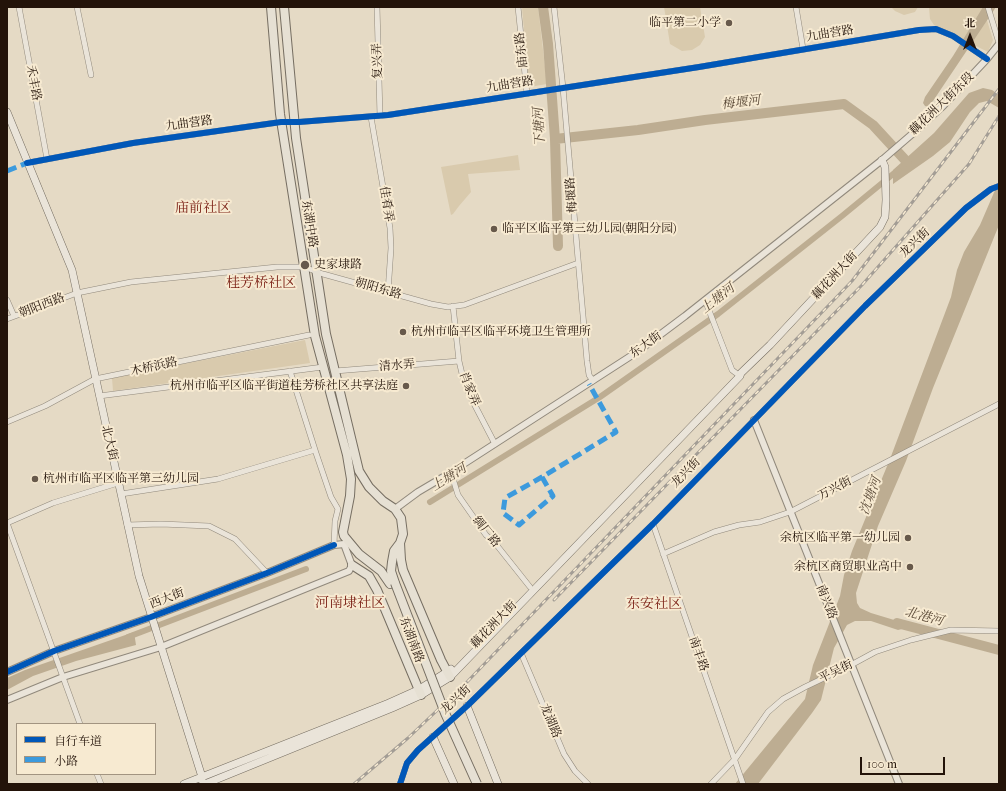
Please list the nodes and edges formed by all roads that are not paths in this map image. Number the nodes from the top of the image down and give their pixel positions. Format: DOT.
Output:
graph roads {
  1 [pos="19,7"];
  2 [pos="77,7"];
  3 [pos="271,7"];
  4 [pos="284,7"];
  5 [pos="377,7"];
  6 [pos="518,7"];
  7 [pos="554,7"];
  8 [pos="796,7"];
  9 [pos="988,7"];
  10 [pos="999,44"];
  11 [pos="803,50"];
  12 [pos="987,60"];
  13 [pos="91,75"];
  14 [pos="563,88"];
  15 [pos="528,93"];
  16 [pos="7,112"];
  17 [pos="380,116"];
  18 [pos="371,117"];
  19 [pos="282,122"];
  20 [pos="294,122"];
  21 [pos="47,159"];
  22 [pos="882,160"];
  23 [pos="27,162"];
  24 [pos="999,186"];
  25 [pos="578,263"];
  26 [pos="304,267"];
  27 [pos="317,272"];
  28 [pos="388,292"];
  29 [pos="77,293"];
  30 [pos="7,300"];
  31 [pos="705,300"];
  32 [pos="454,306"];
  33 [pos="14,316"];
  34 [pos="7,319"];
  35 [pos="309,335"];
  36 [pos="459,362"];
  37 [pos="323,367"];
  38 [pos="290,371"];
  39 [pos="335,371"];
  40 [pos="740,374"];
  41 [pos="95,379"];
  42 [pos="593,381"];
  43 [pos="99,396"];
  44 [pos="999,404"];
  45 [pos="754,420"];
  46 [pos="7,422"];
  47 [pos="495,444"];
  48 [pos="315,450"];
  49 [pos="451,472"];
  50 [pos="118,483"];
  51 [pos="121,494"];
  52 [pos="395,509"];
  53 [pos="790,512"];
  54 [pos="653,524"];
  55 [pos="128,525"];
  56 [pos="346,542"];
  57 [pos="400,543"];
  58 [pos="334,545"];
  59 [pos="663,554"];
  60 [pos="350,568"];
  61 [pos="267,573"];
  62 [pos="392,583"];
  63 [pos="530,587"];
  64 [pos="151,617"];
  65 [pos="999,630"];
  66 [pos="161,647"];
  67 [pos="54,651"];
  68 [pos="521,653"];
  69 [pos="851,665"];
  70 [pos="7,672"];
  71 [pos="449,674"];
  72 [pos="63,677"];
  73 [pos="419,692"];
  74 [pos="7,700"];
  75 [pos="467,706"];
  76 [pos="80,723"];
  77 [pos="433,737"];
  78 [pos="735,759"];
  79 [pos="205,782"];
  80 [pos="184,784"];
  81 [pos="400,784"];
  82 [pos="454,784"];
  83 [pos="471,784"];
  84 [pos="477,784"];
  85 [pos="498,784"];
  86 [pos="588,784"];
  87 [pos="711,784"];
  88 [pos="743,784"];
  89 [pos="899,784"];
  1 -- 21 [label="street, 禾丰路"];
  2 -- 13 [label="street"];
  3 -- 19 [label="main road, 东湖中路"];
  4 -- 20 [label="main road, 东湖中路"];
  5 -- 17 [label="street, 复兴弄"];
  6 -- 15 [label="street, 庙东路"];
  7 -- 14 [label="street, 梅堰路"];
  8 -- 11 [label="street"];
  9 -- 10 [label="street"];
  10 -- 12 [label="street, 藕花洲大街东段"];
  11 -- 12 [label="street, 九曲营路"];
  11 -- 14 [label="street, 九曲营路"];
  12 -- 22 [label="street, 藕花洲大街东段"];
  14 -- 15 [label="street, 九曲营路"];
  14 -- 25 [label="street, 梅堰路"];
  15 -- 17 [label="street, 九曲营路"];
  16 -- 23 [label="main road, 北大街"];
  17 -- 18 [label="street, 九曲营路"];
  18 -- 20 [label="street, 九曲营路"];
  18 -- 28 [label="street, 佳肴弄"];
  19 -- 20 [label="street, 九曲营路"];
  19 -- 21 [label="street, 九曲营路"];
  19 -- 26 [label="main road, 东湖中路"];
  20 -- 27 [label="main road, 东湖中路"];
  21 -- 23 [label="street, 九曲营路"];
  22 -- 31 [label="street, 东大街"];
  22 -- 40 [label="main road, 藕花洲大街"];
  23 -- 29 [label="main road, 北大街"];
  24 -- 45 [label="street, 龙兴街"];
  25 -- 32 [label="street, 朝阳东路"];
  25 -- 42 [label="street, 梅堰路"];
  26 -- 27 [label="street, 朝阳东路"];
  26 -- 29 [label="street, 朝阳东路"];
  26 -- 37 [label="main road, 东湖中路"];
  27 -- 28 [label="street, 朝阳东路"];
  27 -- 39 [label="main road, 东湖中路"];
  28 -- 32 [label="street, 朝阳东路"];
  29 -- 33 [label="street, 朝阳西路"];
  29 -- 41 [label="main road, 北大街"];
  30 -- 33 [label="street"];
  31 -- 40 [label="street"];
  31 -- 42 [label="street, 东大街"];
  32 -- 36 [label="street, 肖家弄"];
  33 -- 34 [label="street, 朝阳西路"];
  35 -- 41 [label="street, 木桥浜路"];
  36 -- 39 [label="street, 清水弄"];
  36 -- 47 [label="street, 肖家弄"];
  37 -- 38 [label="street"];
  37 -- 56 [label="main road, 东湖中路"];
  38 -- 43 [label="street"];
  38 -- 48 [label="street"];
  39 -- 52 [label="main road, 东湖中路"];
  40 -- 63 [label="main road, 藕花洲大街"];
  40 -- 71 [label="main road, 藕花洲大街"];
  41 -- 43 [label="main road, 北大街"];
  41 -- 46 [label="street, 木桥浜路"];
  42 -- 47 [label="street, 东大街"];
  43 -- 50 [label="main road, 北大街"];
  44 -- 53 [label="street, 万兴街"];
  45 -- 53 [label="street, 南兴路"];
  45 -- 54 [label="street, 龙兴街"];
  47 -- 49 [label="street, 东大街"];
  48 -- 51 [label="street"];
  48 -- 58 [label="street"];
  49 -- 52 [label="street, 东大街"];
  49 -- 63 [label="street, 绸厂路"];
  50 -- 51 [label="main road, 北大街"];
  50 -- 67 [label="street"];
  51 -- 55 [label="main road, 北大街"];
  52 -- 57 [label="main road"];
  53 -- 59 [label="street, 万兴街"];
  53 -- 69 [label="street, 南兴路"];
  54 -- 59 [label="street, 南丰路"];
  54 -- 68 [label="street, 龙兴街"];
  55 -- 61 [label="street"];
  55 -- 64 [label="main road, 北大街"];
  56 -- 58 [label="street, 西大街"];
  56 -- 60 [label="street"];
  56 -- 62 [label="main road, 东湖南路"];
  57 -- 62 [label="main road, 东湖南路"];
  57 -- 71 [label="main road"];
  58 -- 61 [label="street, 西大街"];
  59 -- 78 [label="street, 南丰路"];
  60 -- 66 [label="street"];
  60 -- 73 [label="main road"];
  61 -- 64 [label="street, 西大街"];
  62 -- 83 [label="main road, 东湖南路"];
  62 -- 84 [label="main road, 东湖南路, bridge"];
  63 -- 71 [label="main road, 藕花洲大街"];
  64 -- 66 [label="main road, 北大街"];
  64 -- 67 [label="street, 西大街"];
  65 -- 69 [label="street, 平吴街"];
  66 -- 72 [label="street"];
  66 -- 79 [label="main road, 北大街"];
  67 -- 70 [label="street, 西大街"];
  67 -- 72 [label="street"];
  68 -- 75 [label="street, 龙兴街"];
  68 -- 86 [label="street, 龙湖路"];
  69 -- 78 [label="street, 平吴街"];
  69 -- 89 [label="street, 南兴路"];
  71 -- 73 [label="main road, 藕花洲大街"];
  72 -- 74 [label="street"];
  72 -- 76 [label="street"];
  73 -- 79 [label="main road, 藕花洲大街"];
  75 -- 77 [label="street, 龙兴街"];
  75 -- 85 [label="main road"];
  77 -- 81 [label="street, 龙兴街"];
  77 -- 82 [label="main road"];
  78 -- 87 [label="street, 平吴街"];
  78 -- 88 [label="street, 南丰路"];
  79 -- 80 [label="main road, 藕花洲大街"];
}
